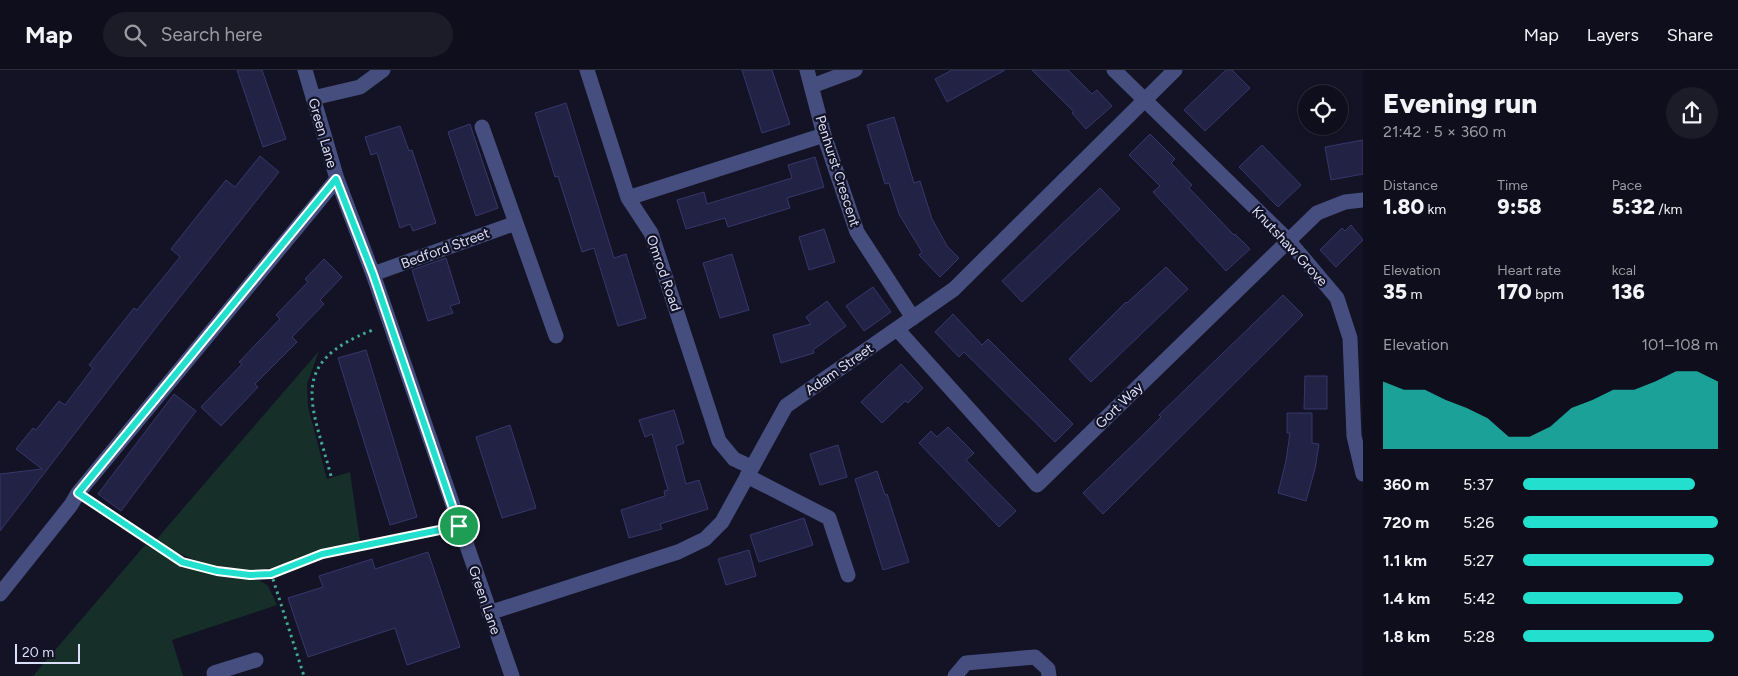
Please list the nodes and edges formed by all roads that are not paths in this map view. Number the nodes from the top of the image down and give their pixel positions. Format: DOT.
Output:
graph roads {
  1 [pos="305,70"];
  2 [pos="383,70"];
  3 [pos="587,70"];
  4 [pos="807,70"];
  5 [pos="854,70"];
  6 [pos="1114,70"];
  7 [pos="1175,70"];
  8 [pos="812,86"];
  9 [pos="313,98"];
  10 [pos="1144,101"];
  11 [pos="482,127"];
  12 [pos="824,135"];
  13 [pos="336,179"];
  14 [pos="628,198"];
  15 [pos="1363,200"];
  16 [pos="516,222"];
  17 [pos="1288,240"];
  18 [pos="373,274"];
  19 [pos="913,318"];
  20 [pos="897,329"];
  21 [pos="556,336"];
  22 [pos="749,471"];
  23 [pos="1363,474"];
  24 [pos="848,575"];
  25 [pos="0,594"];
  26 [pos="489,613"];
  27 [pos="256,660"];
  28 [pos="215,676"];
  29 [pos="512,676"];
  30 [pos="955,676"];
  31 [pos="1049,676"];
  1 -- 9 [label="street, Green Lane"];
  2 -- 9 [label="street"];
  3 -- 14 [label="street, Omrod Road"];
  4 -- 8 [label="street, Penhurst Crescent"];
  5 -- 8 [label="street"];
  6 -- 10 [label="street, Knutshaw Grove"];
  7 -- 10 [label="street, Adam Street"];
  8 -- 12 [label="street, Penhurst Crescent"];
  9 -- 13 [label="street, Green Lane"];
  10 -- 17 [label="street, Knutshaw Grove"];
  10 -- 19 [label="street, Adam Street"];
  11 -- 16 [label="street"];
  12 -- 14 [label="street"];
  12 -- 19 [label="street, Penhurst Crescent"];
  13 -- 18 [label="street, Green Lane"];
  13 -- 25 [label="street"];
  14 -- 22 [label="street, Omrod Road"];
  15 -- 17 [label="street, Gort Way"];
  16 -- 18 [label="street, Bedford Street"];
  16 -- 21 [label="street"];
  17 -- 20 [label="street, Gort Way"];
  17 -- 23 [label="street, Knutshaw Grove"];
  18 -- 26 [label="street, Green Lane"];
  19 -- 20 [label="street, Adam Street"];
  20 -- 22 [label="street, Adam Street"];
  22 -- 24 [label="street, Omrod Road"];
  22 -- 26 [label="street, Adam Street"];
  26 -- 29 [label="street, Green Lane"];
  27 -- 28 [label="street"];
  30 -- 31 [label="street"];
}
